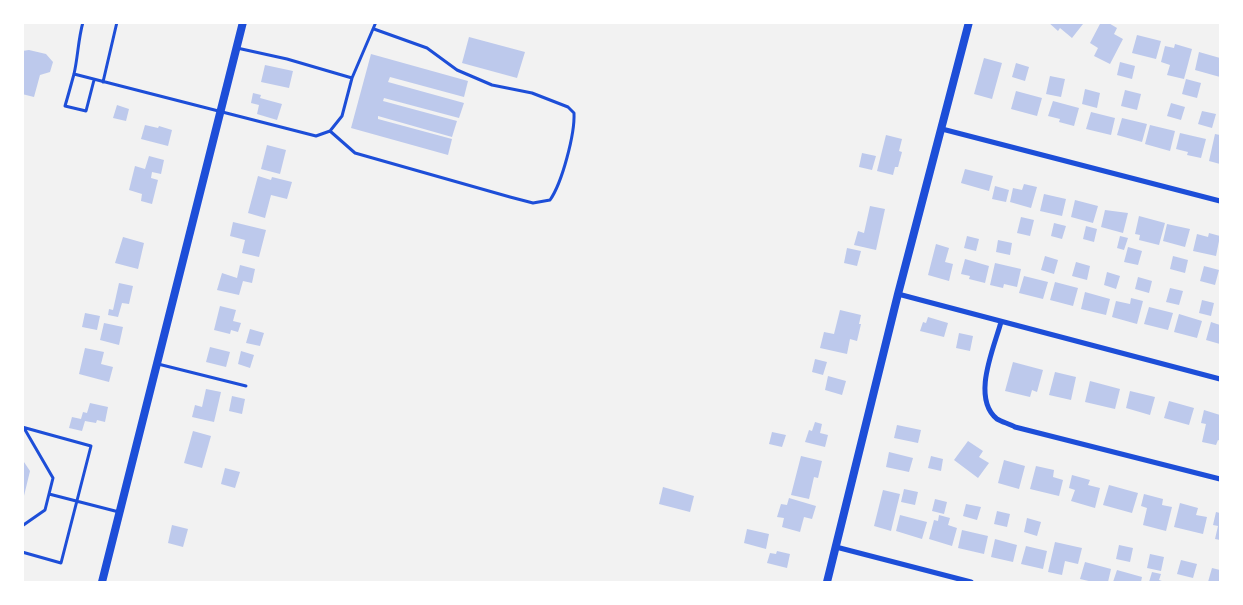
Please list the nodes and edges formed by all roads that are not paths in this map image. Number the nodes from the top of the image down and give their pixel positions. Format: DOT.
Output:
graph roads {
  1 [pos="83,22"];
  2 [pos="117,22"];
  3 [pos="243,22"];
  4 [pos="376,22"];
  5 [pos="969,22"];
  6 [pos="374,29"];
  7 [pos="237,48"];
  8 [pos="74,74"];
  9 [pos="352,78"];
  10 [pos="94,80"];
  11 [pos="103,82"];
  12 [pos="220,112"];
  13 [pos="942,129"];
  14 [pos="330,131"];
  15 [pos="1220,201"];
  16 [pos="898,294"];
  17 [pos="1001,322"];
  18 [pos="157,363"];
  19 [pos="1220,379"];
  20 [pos="246,386"];
  21 [pos="23,428"];
  22 [pos="1220,479"];
  23 [pos="48,494"];
  24 [pos="77,501"];
  25 [pos="120,513"];
  26 [pos="22,526"];
  27 [pos="836,547"];
  28 [pos="22,552"];
  29 [pos="102,582"];
  30 [pos="827,582"];
  31 [pos="971,582"];
  1 -- 8 [label="lane"];
  2 -- 11 [label="lane"];
  3 -- 7 [label="street"];
  4 -- 6 [label="lane"];
  5 -- 13 [label="street"];
  6 -- 9 [label="lane"];
  6 -- 14 [label="lane"];
  7 -- 9 [label="lane"];
  7 -- 12 [label="street"];
  8 -- 10 [label="lane"];
  8 -- 10 [label="lane"];
  9 -- 14 [label="lane"];
  10 -- 11 [label="lane"];
  11 -- 12 [label="lane"];
  12 -- 14 [label="lane"];
  12 -- 18 [label="street"];
  13 -- 15 [label="street"];
  13 -- 16 [label="street"];
  16 -- 17 [label="street"];
  16 -- 27 [label="street"];
  17 -- 19 [label="street"];
  17 -- 22 [label="street"];
  18 -- 20 [label="lane"];
  18 -- 25 [label="street"];
  21 -- 23 [label="lane"];
  21 -- 24 [label="lane"];
  23 -- 24 [label="lane"];
  23 -- 26 [label="lane"];
  24 -- 25 [label="lane"];
  24 -- 28 [label="lane"];
  25 -- 29 [label="street"];
  27 -- 30 [label="street"];
  27 -- 31 [label="street"];
}
